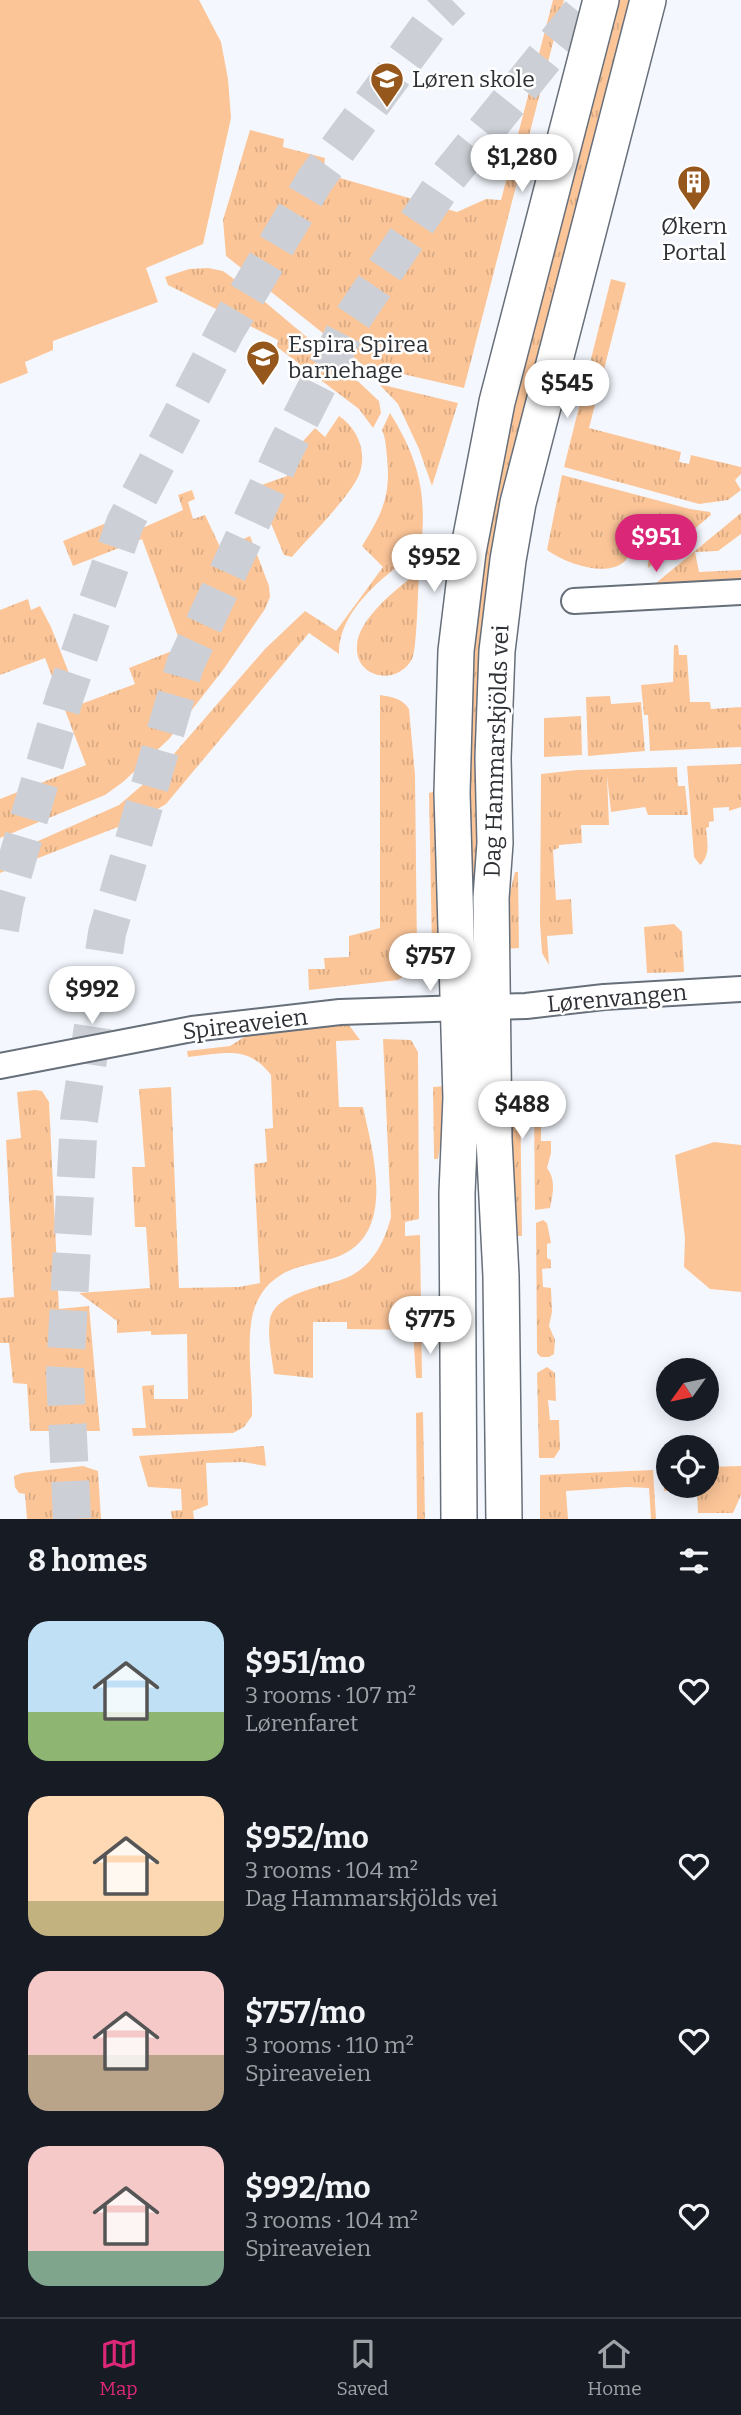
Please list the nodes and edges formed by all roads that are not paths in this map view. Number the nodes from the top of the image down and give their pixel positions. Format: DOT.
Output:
graph roads {
  1 [pos="601,0"];
  2 [pos="648,0"];
  3 [pos="741,592"];
  4 [pos="574,601"];
  5 [pos="741,989"];
  6 [pos="493,1007"];
  7 [pos="458,1008"];
  8 [pos="0,1066"];
  9 [pos="459,1519"];
  10 [pos="504,1519"];
  1 -- 7 [label="main road, Dag Hammarskjölds vei"];
  2 -- 6 [label="main road, Dag Hammarskjölds vei"];
  3 -- 4 [label="street"];
  5 -- 6 [label="street, Lørenvangen"];
  6 -- 7 [label="street, Spireaveien"];
  6 -- 10 [label="main road, Dag Hammarskjölds vei"];
  7 -- 8 [label="street, Spireaveien"];
  7 -- 9 [label="main road, Dag Hammarskjölds vei"];
}
